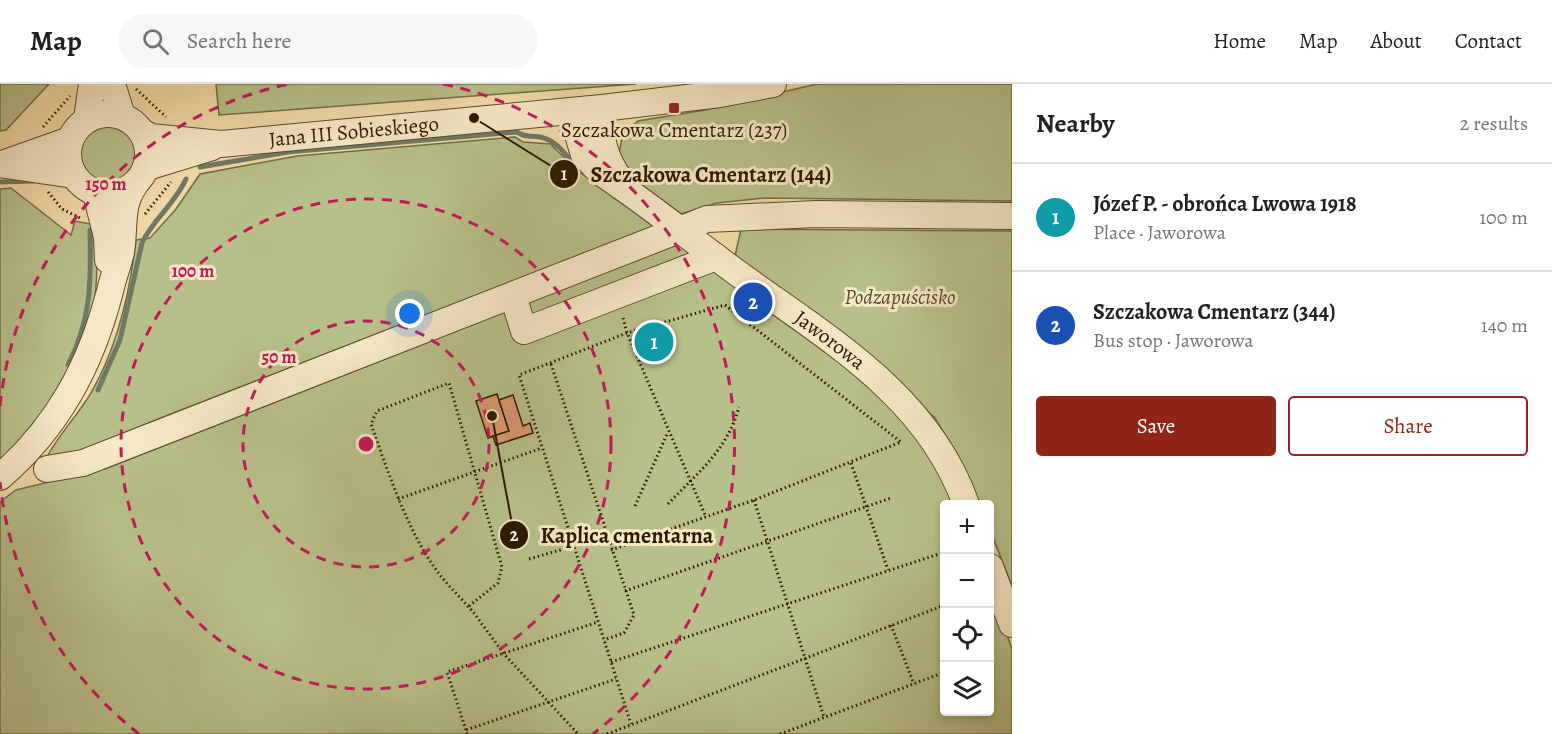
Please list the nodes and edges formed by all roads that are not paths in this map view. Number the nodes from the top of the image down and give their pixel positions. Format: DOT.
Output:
graph roads {
  1 [pos="112,84"];
  2 [pos="773,84"];
  3 [pos="82,89"];
  4 [pos="602,108"];
  5 [pos="571,111"];
  6 [pos="122,116"];
  7 [pos="87,120"];
  8 [pos="142,132"];
  9 [pos="70,140"];
  10 [pos="221,144"];
  11 [pos="2,164"];
  12 [pos="74,175"];
  13 [pos="140,176"];
  14 [pos="627,190"];
  15 [pos="96,193"];
  16 [pos="1012,216"];
  17 [pos="681,231"];
  18 [pos="716,257"];
  19 [pos="110,290"];
  20 [pos="513,296"];
  21 [pos="47,469"];
  22 [pos="0,477"];
  23 [pos="964,500"];
  24 [pos="994,577"];
  25 [pos="1012,624"];
  1 -- 6 [label="street"];
  2 -- 4 [label="street, Jana III Sobieskiego"];
  3 -- 7 [label="street"];
  4 -- 5 [label="street, Jana III Sobieskiego"];
  4 -- 14 [label="street, Jaworowa"];
  5 -- 10 [label="street, Jana III Sobieskiego"];
  5 -- 14 [label="street, Jaworowa"];
  6 -- 7 [label="street"];
  6 -- 8 [label="street"];
  7 -- 9 [label="street"];
  8 -- 10 [label="street"];
  8 -- 13 [label="street"];
  9 -- 11 [label="street"];
  9 -- 12 [label="street"];
  10 -- 13 [label="street"];
  11 -- 12 [label="street"];
  12 -- 15 [label="street"];
  13 -- 15 [label="street"];
  13 -- 19 [label="street"];
  14 -- 17 [label="street, Jaworowa"];
  15 -- 19 [label="street"];
  16 -- 17 [label="street"];
  17 -- 18 [label="street, Jaworowa"];
  17 -- 20 [label="street"];
  18 -- 20 [label="street"];
  18 -- 23 [label="street, Jaworowa"];
  19 -- 22 [label="street"];
  20 -- 21 [label="street"];
  24 -- 25 [label="street"];
}
